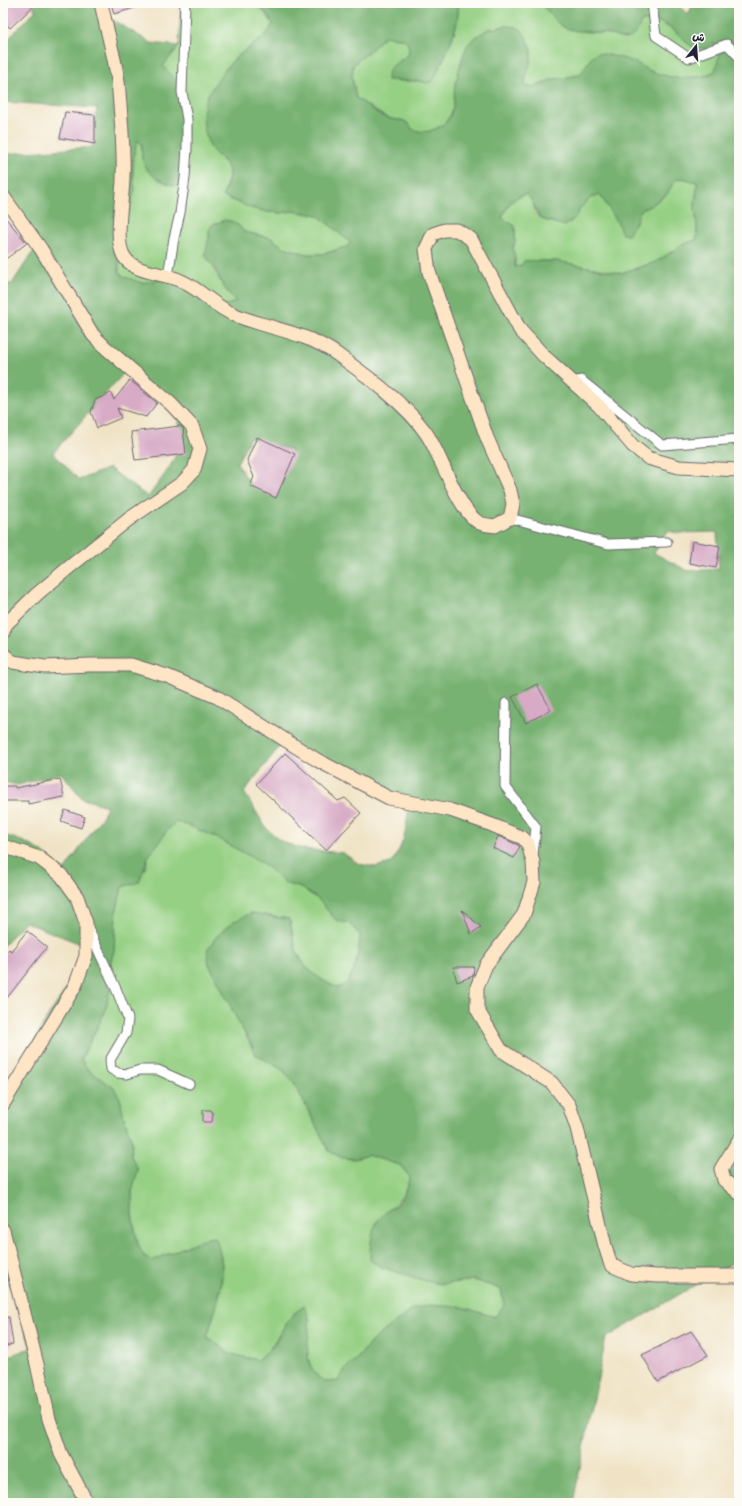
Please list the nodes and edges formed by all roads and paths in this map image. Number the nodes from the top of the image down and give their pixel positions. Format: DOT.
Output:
graph roads {
  1 [pos="101,3"];
  2 [pos="185,3"];
  3 [pos="652,3"];
  4 [pos="739,57"];
  5 [pos="3,196"];
  6 [pos="168,276"];
  7 [pos="572,382"];
  8 [pos="739,439"];
  9 [pos="739,470"];
  10 [pos="510,518"];
  11 [pos="667,542"];
  12 [pos="3,632"];
  13 [pos="3,654"];
  14 [pos="506,703"];
  15 [pos="3,846"];
  16 [pos="533,862"];
  17 [pos="86,923"];
  18 [pos="189,1084"];
  19 [pos="3,1104"];
  20 [pos="739,1140"];
  21 [pos="739,1193"];
  22 [pos="3,1230"];
  23 [pos="739,1276"];
  24 [pos="87,1503"];
  1 -- 6 [label="street"];
  2 -- 6 [label="street"];
  3 -- 4 [label="street"];
  5 -- 12 [label="street"];
  6 -- 10 [label="street"];
  7 -- 8 [label="street"];
  7 -- 9 [label="street"];
  7 -- 10 [label="street"];
  10 -- 11 [label="street"];
  13 -- 16 [label="street"];
  14 -- 16 [label="street"];
  15 -- 17 [label="street"];
  16 -- 23 [label="street"];
  17 -- 18 [label="street"];
  17 -- 19 [label="street"];
  20 -- 21 [label="street"];
  22 -- 24 [label="street"];
}
